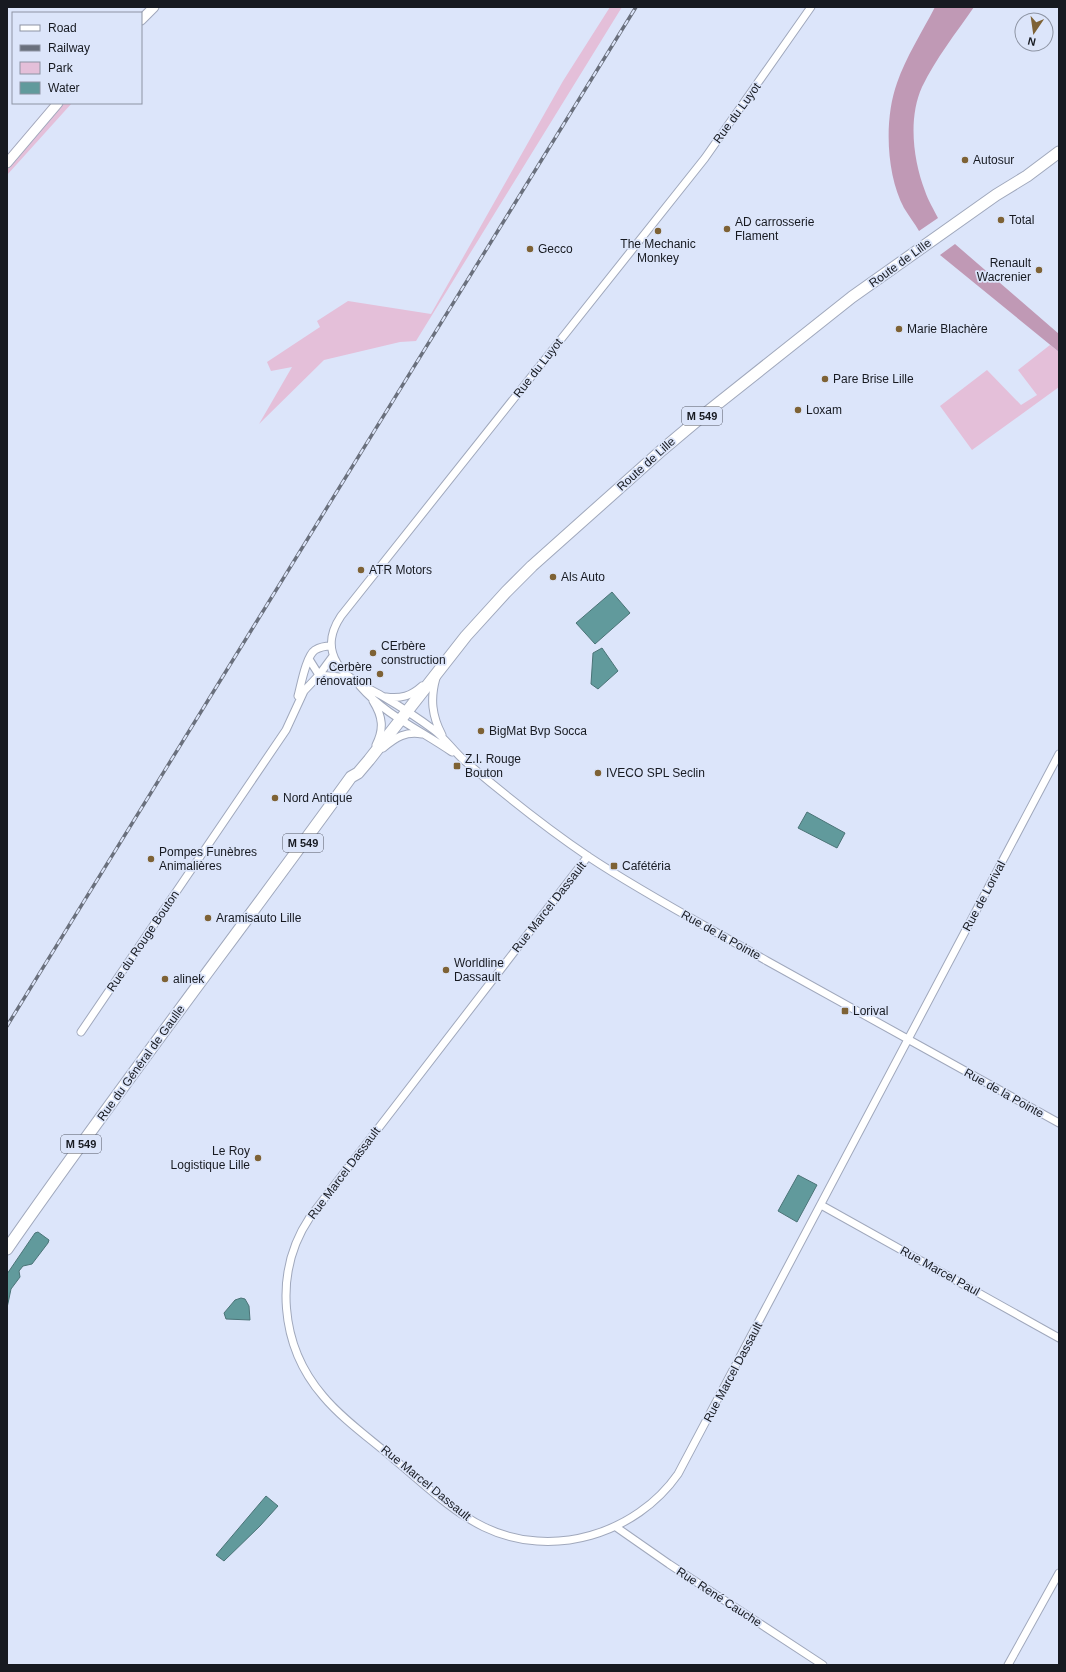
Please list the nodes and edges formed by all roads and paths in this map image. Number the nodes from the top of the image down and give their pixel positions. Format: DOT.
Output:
graph roads {
  1 [pos="154,7"];
  2 [pos="811,7"];
  3 [pos="142,19"];
  4 [pos="57,104"];
  5 [pos="1059,144"];
  6 [pos="1059,152"];
  7 [pos="7,163"];
  8 [pos="996,195"];
  9 [pos="331,646"];
  10 [pos="333,656"];
  11 [pos="309,659"];
  12 [pos="441,668"];
  13 [pos="319,675"];
  14 [pos="358,683"];
  15 [pos="383,696"];
  16 [pos="372,699"];
  17 [pos="296,709"];
  18 [pos="404,715"];
  19 [pos="443,737"];
  20 [pos="433,738"];
  21 [pos="1059,754"];
  22 [pos="462,758"];
  23 [pos="370,760"];
  24 [pos="588,856"];
  25 [pos="81,1032"];
  26 [pos="909,1039"];
  27 [pos="1059,1123"];
  28 [pos="821,1205"];
  29 [pos="7,1249"];
  30 [pos="1059,1338"];
  31 [pos="616,1527"];
  32 [pos="1059,1573"];
  33 [pos="823,1665"];
  34 [pos="1008,1665"];
  1 -- 3 [label="main road"];
  2 -- 9 [label="street, Rue du Luyot"];
  4 -- 7 [label="main road"];
  5 -- 8 [label="main road, Route de Lille / M 549"];
  6 -- 8 [label="main road, Route de Lille / M 549"];
  8 -- 12 [label="main road, Route de Lille / M 549"];
  9 -- 10 [label="street, Rue du Luyot"];
  9 -- 11 [label="street"];
  10 -- 13 [label="street, Rue du Rouge Bouton"];
  10 -- 14 [label="street, Rue du Luyot"];
  11 -- 13 [label="street"];
  11 -- 17 [label="street, Rue du Rouge Bouton"];
  12 -- 15 [label="street"];
  12 -- 18 [label="main road, Route de Lille / M 549"];
  12 -- 19 [label="street"];
  13 -- 14 [label="street"];
  13 -- 17 [label="street, Rue du Rouge Bouton"];
  14 -- 15 [label="street, Rue du Luyot"];
  14 -- 16 [label="street"];
  15 -- 18 [label="street, Rue du Luyot"];
  16 -- 18 [label="street"];
  16 -- 23 [label="street"];
  17 -- 25 [label="street, Rue du Rouge Bouton"];
  18 -- 19 [label="street, Rue de la Pointe"];
  18 -- 20 [label="street"];
  18 -- 23 [label="main road, Rue du Général de Gaulle / M 549"];
  19 -- 22 [label="street, Rue de la Pointe"];
  20 -- 22 [label="street"];
  20 -- 23 [label="street"];
  21 -- 26 [label="street, Rue de Lorival"];
  22 -- 24 [label="street, Rue de la Pointe"];
  23 -- 29 [label="main road, Rue du Général de Gaulle / M 549"];
  24 -- 26 [label="street, Rue de la Pointe"];
  24 -- 31 [label="street, Rue Marcel Dassault"];
  26 -- 27 [label="street, Rue de la Pointe"];
  26 -- 28 [label="street, Rue Marcel Dassault"];
  28 -- 30 [label="street, Rue Marcel Paul"];
  28 -- 31 [label="street, Rue Marcel Dassault"];
  31 -- 33 [label="street, Rue René Cauche"];
  32 -- 34 [label="street"];
}
